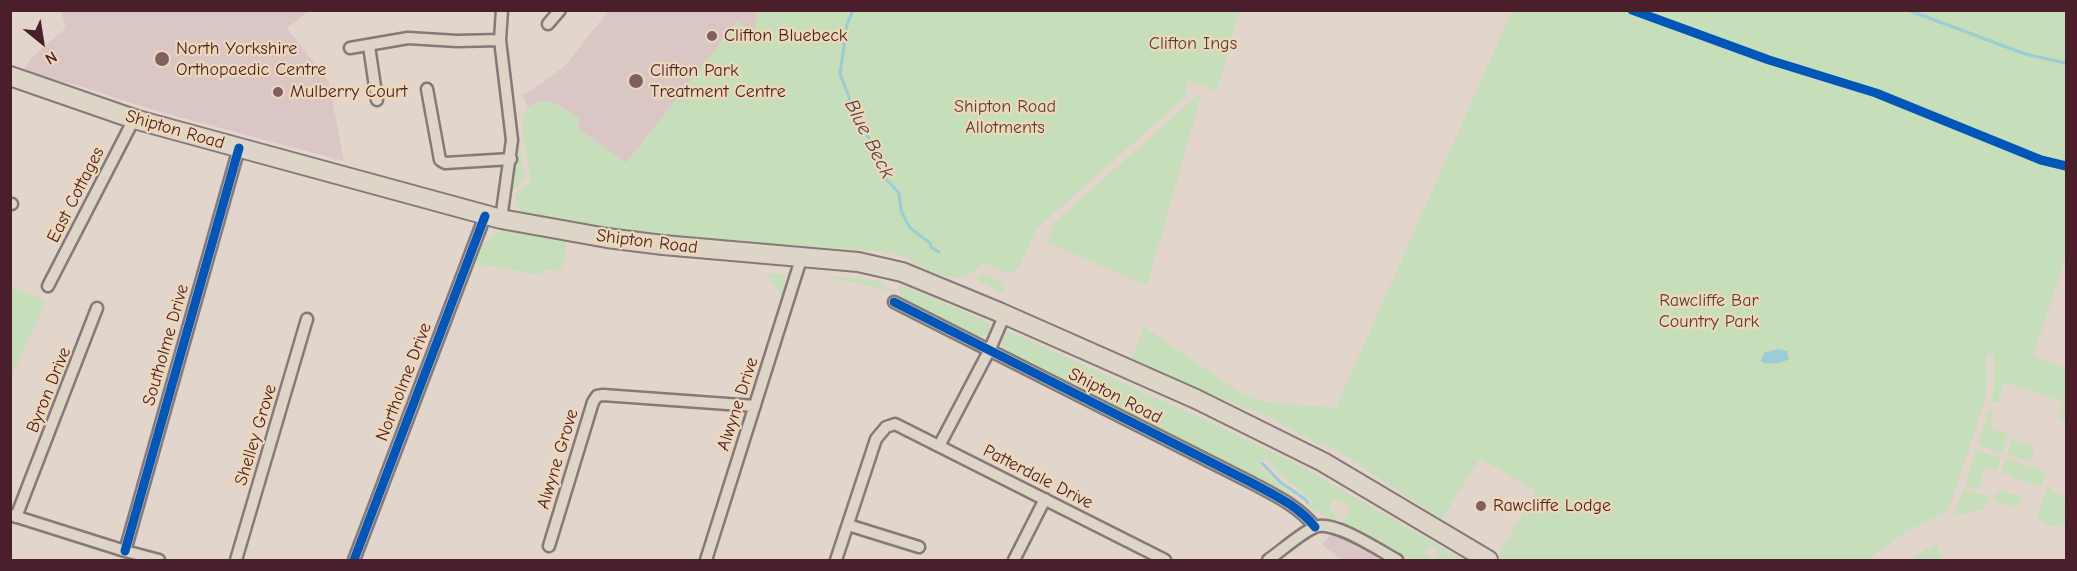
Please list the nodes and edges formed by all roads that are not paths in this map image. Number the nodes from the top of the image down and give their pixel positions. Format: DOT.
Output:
graph roads {
  1 [pos="502,10"];
  2 [pos="560,10"];
  3 [pos="548,24"];
  4 [pos="501,40"];
  5 [pos="369,46"];
  6 [pos="350,48"];
  7 [pos="10,76"];
  8 [pos="427,89"];
  9 [pos="377,100"];
  10 [pos="134,119"];
  11 [pos="239,148"];
  12 [pos="511,159"];
  13 [pos="493,217"];
  14 [pos="802,256"];
  15 [pos="48,286"];
  16 [pos="894,302"];
  17 [pos="98,308"];
  18 [pos="1005,314"];
  19 [pos="307,319"];
  20 [pos="988,351"];
  21 [pos="754,406"];
  22 [pos="939,446"];
  23 [pos="1045,499"];
  24 [pos="14,516"];
  25 [pos="848,525"];
  26 [pos="1314,527"];
  27 [pos="549,546"];
  28 [pos="919,547"];
  29 [pos="125,551"];
  30 [pos="159,561"];
  31 [pos="236,561"];
  32 [pos="354,561"];
  33 [pos="706,561"];
  34 [pos="836,561"];
  35 [pos="1014,561"];
  36 [pos="1165,561"];
  37 [pos="1268,561"];
  38 [pos="1397,561"];
  39 [pos="1488,561"];
  1 -- 4 [label="street, Northolme Drive"];
  2 -- 3 [label="street"];
  4 -- 5 [label="street"];
  4 -- 12 [label="street, Northolme Drive"];
  5 -- 6 [label="street"];
  5 -- 9 [label="street"];
  7 -- 10 [label="main road, Shipton Road"];
  8 -- 12 [label="street"];
  10 -- 11 [label="main road, Shipton Road"];
  10 -- 15 [label="street, East Cottages"];
  11 -- 13 [label="main road, Shipton Road"];
  11 -- 29 [label="street, Southolme Drive"];
  12 -- 13 [label="street, Northolme Drive"];
  13 -- 14 [label="main road, Shipton Road"];
  13 -- 32 [label="street, Northolme Drive"];
  14 -- 18 [label="main road, Shipton Road"];
  14 -- 21 [label="street, Alwyne Drive"];
  16 -- 20 [label="street, Shipton Road"];
  17 -- 24 [label="street, Byron Drive"];
  18 -- 20 [label="street"];
  18 -- 39 [label="main road, Shipton Road"];
  19 -- 31 [label="street, Shelley Grove"];
  20 -- 22 [label="street"];
  20 -- 26 [label="street, Shipton Road"];
  21 -- 27 [label="street, Alwyne Grove"];
  21 -- 33 [label="street, Alwyne Drive"];
  22 -- 23 [label="street, Patterdale Drive"];
  22 -- 25 [label="street, Patterdale Drive"];
  23 -- 35 [label="street"];
  23 -- 36 [label="street, Patterdale Drive"];
  24 -- 29 [label="street"];
  25 -- 28 [label="street"];
  25 -- 34 [label="street"];
  26 -- 37 [label="street"];
  26 -- 38 [label="street"];
  29 -- 30 [label="street"];
}
